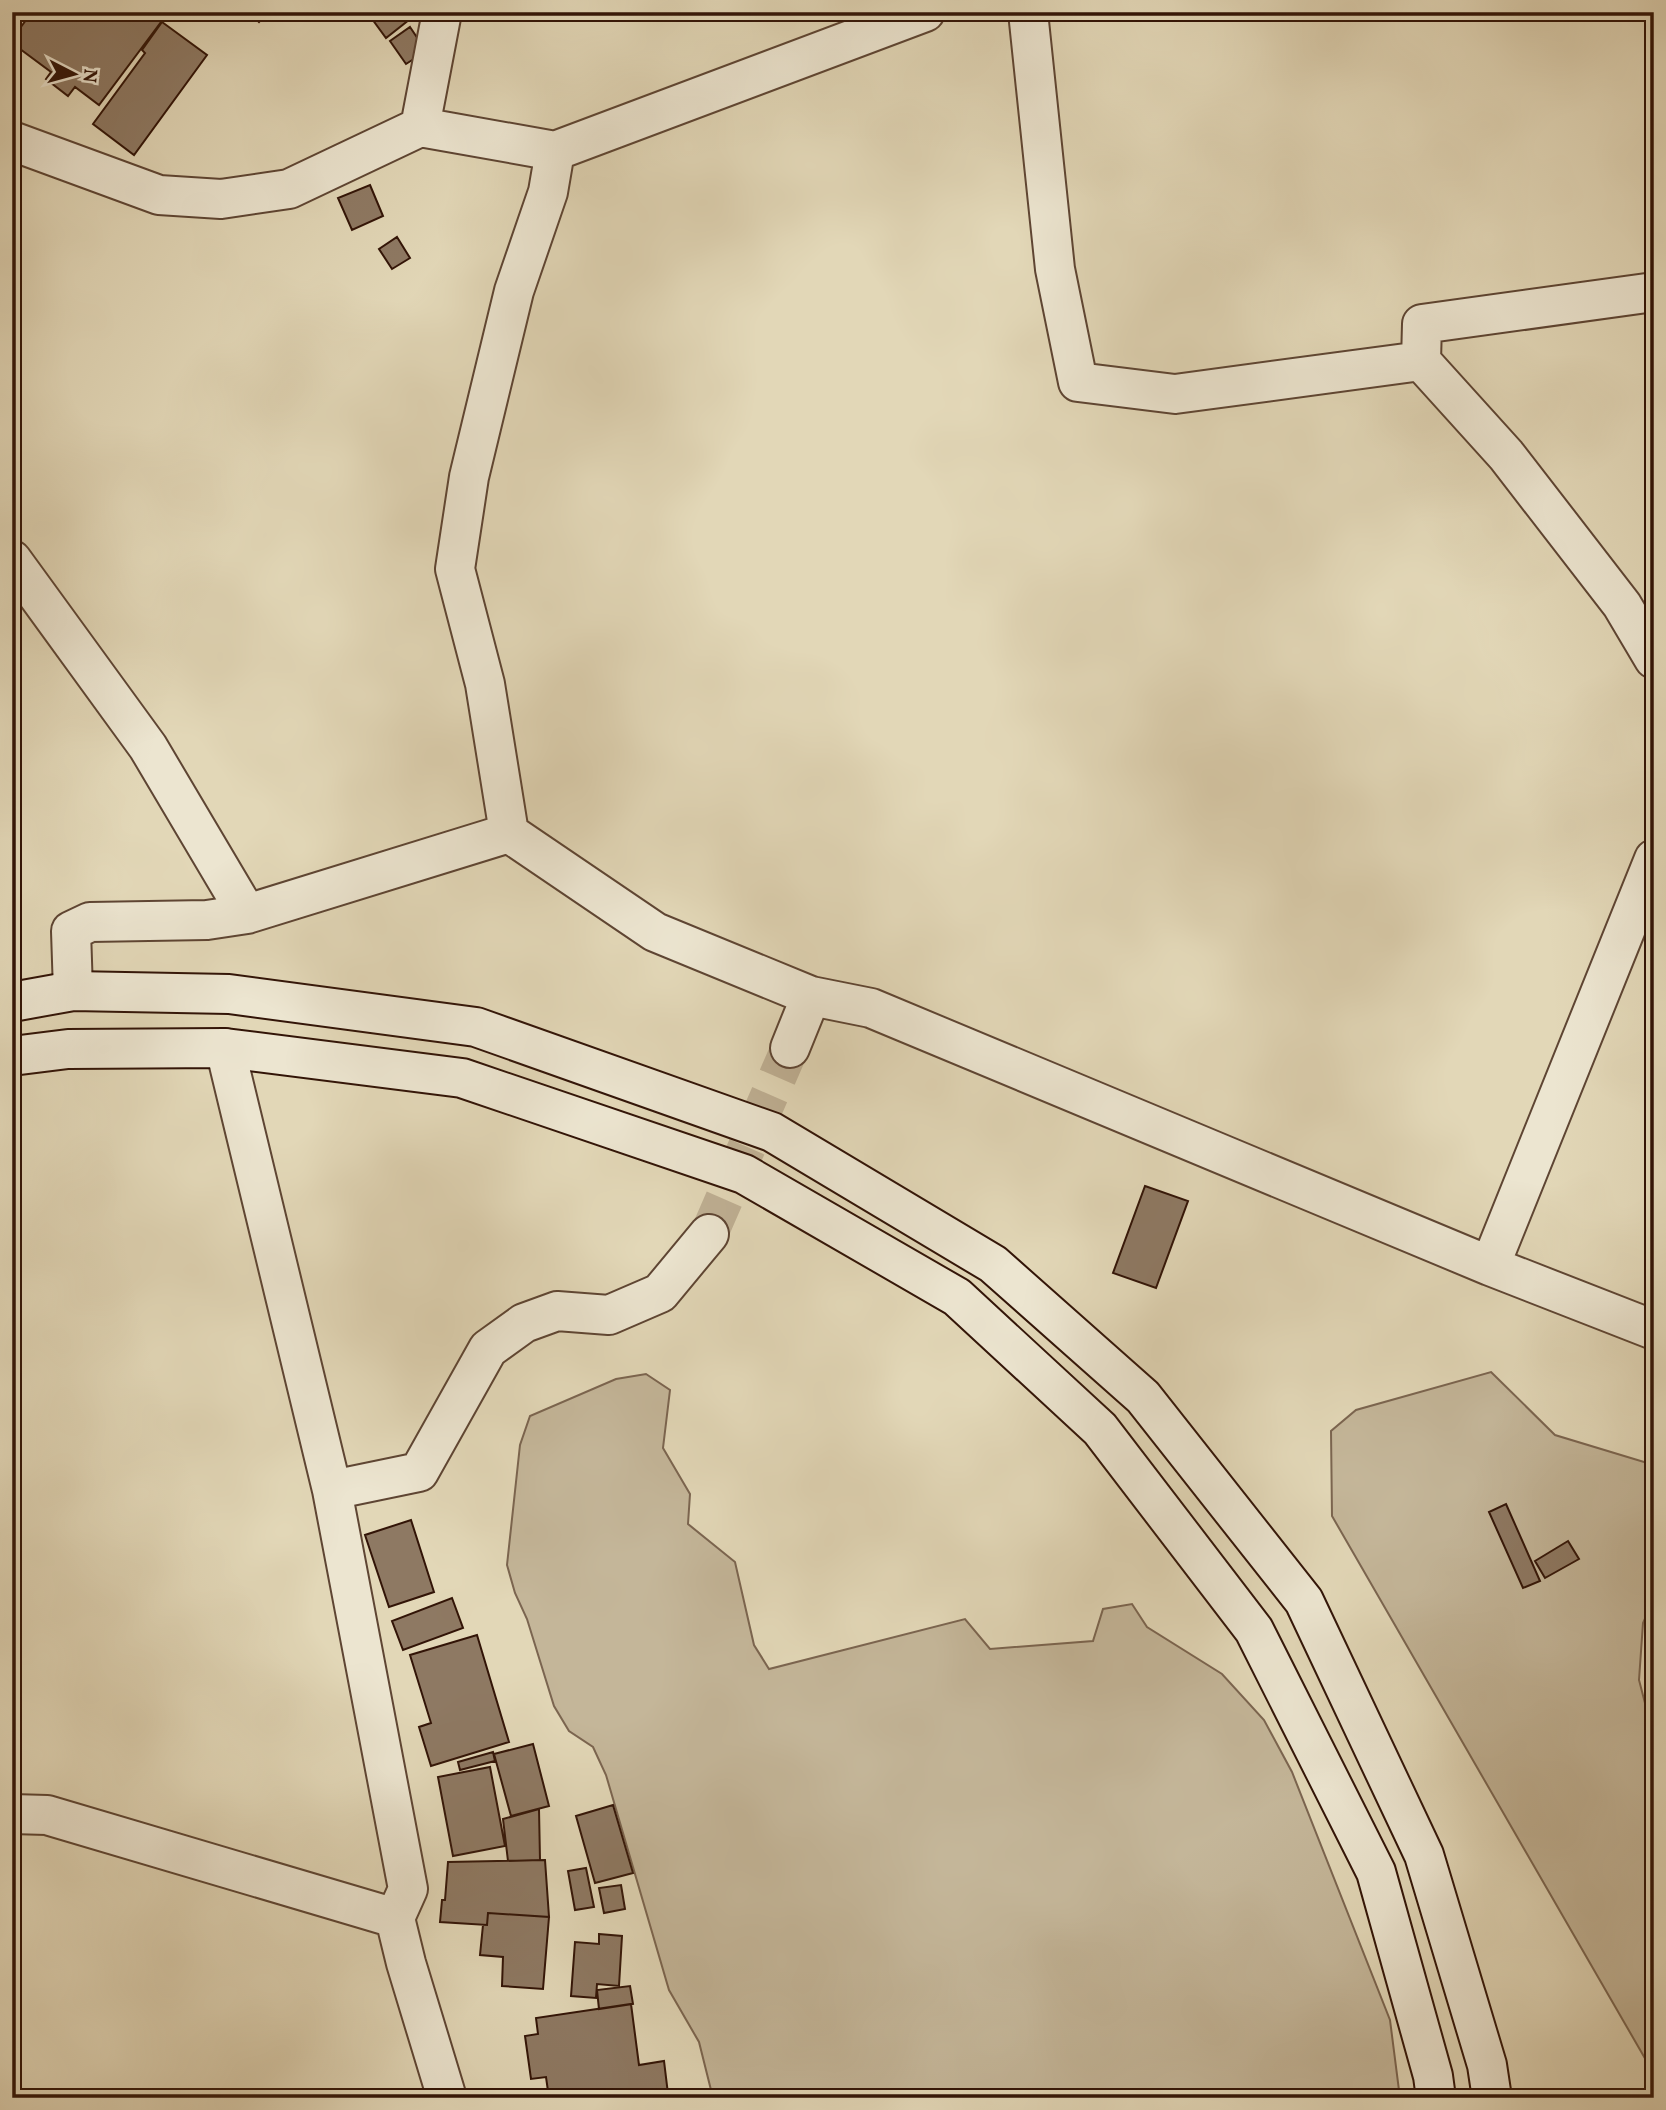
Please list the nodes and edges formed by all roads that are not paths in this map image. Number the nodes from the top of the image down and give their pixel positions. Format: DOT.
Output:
graph roads {
  1 [pos="442,12"];
  2 [pos="925,12"];
  3 [pos="1028,12"];
  4 [pos="420,127"];
  5 [pos="12,141"];
  6 [pos="555,151"];
  7 [pos="1654,292"];
  8 [pos="1421,361"];
  9 [pos="12,560"];
  10 [pos="1654,659"];
  11 [pos="509,833"];
  12 [pos="1654,859"];
  13 [pos="247,914"];
  14 [pos="73,991"];
  15 [pos="811,996"];
  16 [pos="12,1002"];
  17 [pos="225,1048"];
  18 [pos="790,1048"];
  19 [pos="12,1056"];
  20 [pos="709,1234"];
  21 [pos="1490,1266"];
  22 [pos="1654,1330"];
  23 [pos="332,1490"];
  24 [pos="12,1814"];
  25 [pos="395,1918"];
  26 [pos="447,2098"];
  27 [pos="1436,2098"];
  28 [pos="1492,2098"];
  1 -- 4 [label="street"];
  2 -- 6 [label="street"];
  3 -- 8 [label="street"];
  4 -- 5 [label="street"];
  4 -- 6 [label="street"];
  6 -- 11 [label="street"];
  7 -- 8 [label="street"];
  8 -- 10 [label="street"];
  9 -- 13 [label="street"];
  11 -- 13 [label="street"];
  11 -- 15 [label="street"];
  12 -- 21 [label="street"];
  13 -- 14 [label="street"];
  14 -- 16 [label="street"];
  14 -- 28 [label="street"];
  15 -- 18 [label="street"];
  15 -- 21 [label="street"];
  17 -- 19 [label="street"];
  17 -- 23 [label="street"];
  17 -- 27 [label="street"];
  20 -- 23 [label="street"];
  21 -- 22 [label="street"];
  23 -- 25 [label="street"];
  24 -- 25 [label="street"];
  25 -- 26 [label="street"];
}
